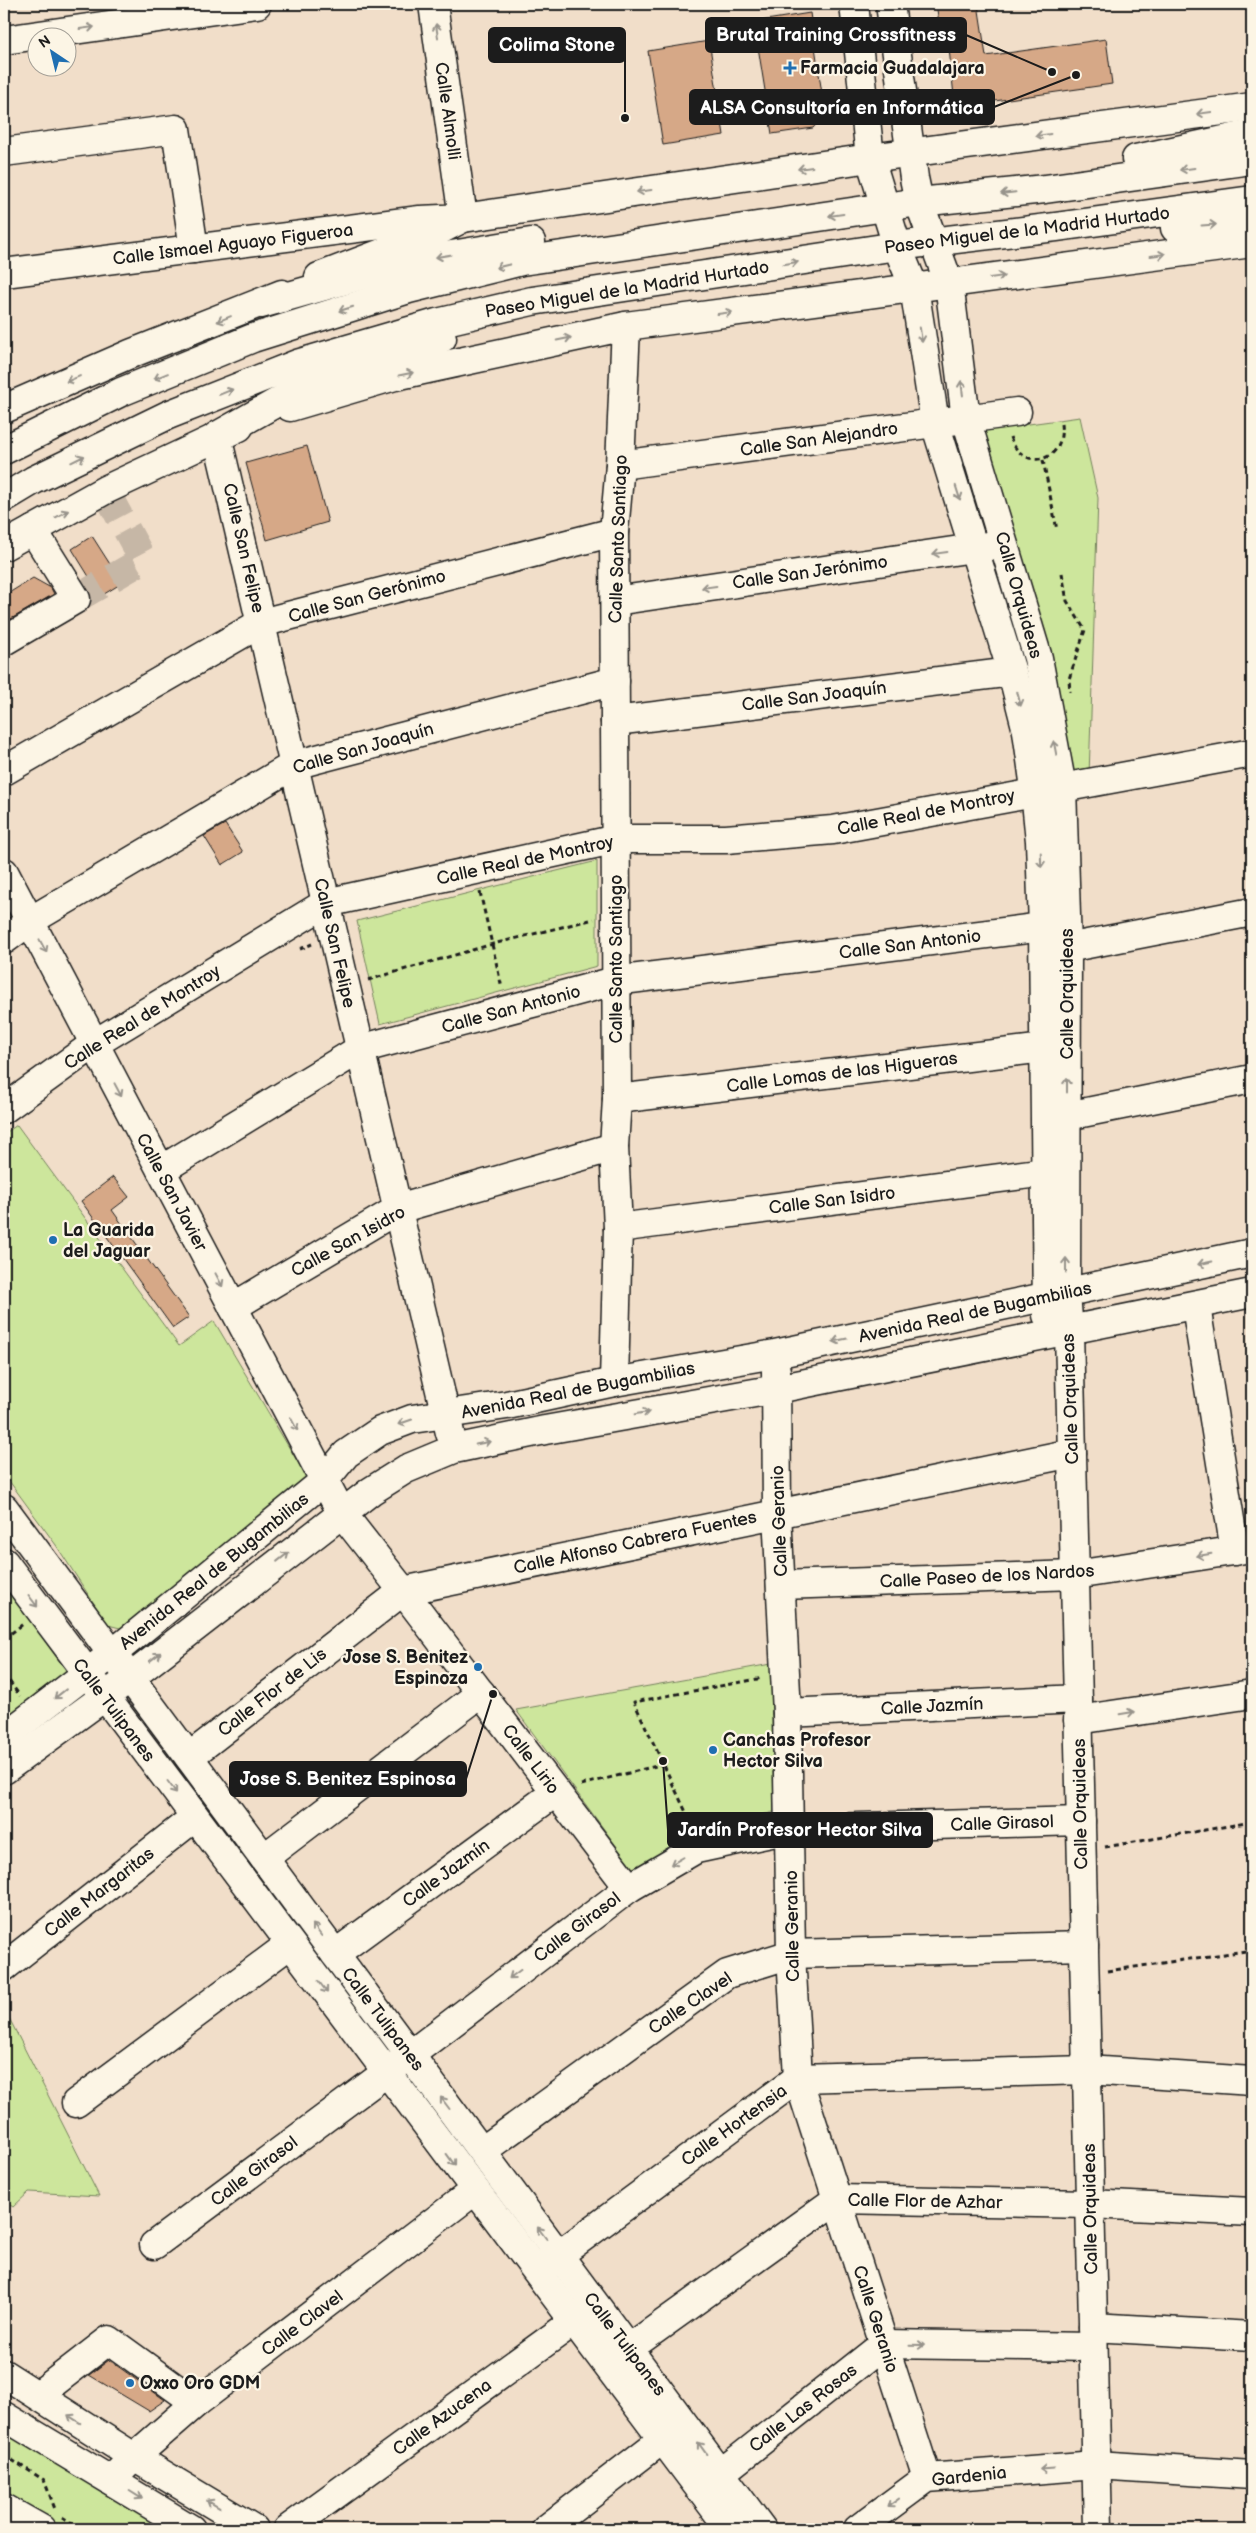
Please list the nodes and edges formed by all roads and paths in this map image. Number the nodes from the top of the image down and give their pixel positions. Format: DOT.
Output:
graph roads {
  1 [pos="257,4"];
  2 [pos="433,4"];
  3 [pos="854,4"];
  4 [pos="890,4"];
  5 [pos="4,40"];
  6 [pos="1252,107"];
  7 [pos="1252,134"];
  8 [pos="4,152"];
  9 [pos="911,153"];
  10 [pos="870,158"];
  11 [pos="1252,160"];
  12 [pos="1045,188"];
  13 [pos="1252,200"];
  14 [pos="918,202"];
  15 [pos="884,209"];
  16 [pos="463,218"];
  17 [pos="1252,222"];
  18 [pos="1056,228"];
  19 [pos="665,240"];
  20 [pos="934,241"];
  21 [pos="1252,242"];
  22 [pos="897,246"];
  23 [pos="194,249"];
  24 [pos="4,273"];
  25 [pos="949,283"];
  26 [pos="914,287"];
  27 [pos="532,301"];
  28 [pos="261,304"];
  29 [pos="626,326"];
  30 [pos="4,409"];
  31 [pos="966,419"];
  32 [pos="1013,422"];
  33 [pos="935,423"];
  34 [pos="1061,424"];
  35 [pos="217,436"];
  36 [pos="4,450"];
  37 [pos="1043,460"];
  38 [pos="620,466"];
  39 [pos="4,498"];
  40 [pos="32,530"];
  41 [pos="1057,530"];
  42 [pos="614,532"];
  43 [pos="1005,543"];
  44 [pos="4,546"];
  45 [pos="975,548"];
  46 [pos="1062,573"];
  47 [pos="615,601"];
  48 [pos="261,624"];
  49 [pos="4,641"];
  50 [pos="1012,672"];
  51 [pos="614,680"];
  52 [pos="1071,698"];
  53 [pos="615,721"];
  54 [pos="1252,753"];
  55 [pos="294,765"];
  56 [pos="4,771"];
  57 [pos="1062,787"];
  58 [pos="1036,792"];
  59 [pos="617,839"];
  60 [pos="4,872"];
  61 [pos="478,884"];
  62 [pos="326,903"];
  63 [pos="1252,912"];
  64 [pos="603,917"];
  65 [pos="30,921"];
  66 [pos="1043,927"];
  67 [pos="4,940"];
  68 [pos="493,944"];
  69 [pos="1067,948"];
  70 [pos="365,981"];
  71 [pos="615,981"];
  72 [pos="502,989"];
  73 [pos="94,1044"];
  74 [pos="1055,1047"];
  75 [pos="360,1048"];
  76 [pos="1252,1079"];
  77 [pos="617,1098"];
  78 [pos="4,1109"];
  79 [pos="1067,1116"];
  80 [pos="614,1147"];
  81 [pos="161,1170"];
  82 [pos="1046,1172"];
  83 [pos="398,1209"];
  84 [pos="618,1228"];
  85 [pos="1252,1253"];
  86 [pos="1252,1293"];
  87 [pos="1055,1295"];
  88 [pos="1196,1306"];
  89 [pos="233,1307"];
  90 [pos="1059,1333"];
  91 [pos="775,1354"];
  92 [pos="614,1382"];
  93 [pos="777,1389"];
  94 [pos="446,1415"];
  95 [pos="454,1449"];
  96 [pos="1072,1454"];
  97 [pos="324,1481"];
  98 [pos="4,1508"];
  99 [pos="340,1512"];
  100 [pos="777,1513"];
  101 [pos="1243,1549"];
  102 [pos="4,1562"];
  103 [pos="1075,1575"];
  104 [pos="781,1585"];
  105 [pos="403,1591"];
  106 [pos="24,1623"];
  107 [pos="4,1639"];
  108 [pos="112,1654"];
  109 [pos="4,1674"];
  110 [pos="86,1674"];
  111 [pos="771,1676"];
  112 [pos="130,1678"];
  113 [pos="481,1693"];
  114 [pos="1252,1694"];
  115 [pos="104,1697"];
  116 [pos="22,1698"];
  117 [pos="1078,1709"];
  118 [pos="787,1713"];
  119 [pos="4,1737"];
  120 [pos="189,1757"];
  121 [pos="664,1764"];
  122 [pos="4,1770"];
  123 [pos="556,1792"];
  124 [pos="195,1817"];
  125 [pos="1081,1821"];
  126 [pos="1252,1822"];
  127 [pos="790,1829"];
  128 [pos="695,1830"];
  129 [pos="1081,1851"];
  130 [pos="264,1858"];
  131 [pos="629,1888"];
  132 [pos="290,1944"];
  133 [pos="1084,1946"];
  134 [pos="1252,1950"];
  135 [pos="335,1954"];
  136 [pos="791,1954"];
  137 [pos="4,1967"];
  138 [pos="1084,1975"];
  139 [pos="410,2055"];
  140 [pos="1086,2070"];
  141 [pos="386,2072"];
  142 [pos="798,2078"];
  143 [pos="1252,2081"];
  144 [pos="76,2103"];
  145 [pos="482,2152"];
  146 [pos="474,2191"];
  147 [pos="837,2199"];
  148 [pos="1090,2204"];
  149 [pos="1252,2212"];
  150 [pos="154,2245"];
  151 [pos="559,2255"];
  152 [pos="535,2272"];
  153 [pos="596,2305"];
  154 [pos="573,2322"];
  155 [pos="1252,2336"];
  156 [pos="1093,2337"];
  157 [pos="884,2344"];
  158 [pos="628,2349"];
  159 [pos="4,2374"];
  160 [pos="38,2395"];
  161 [pos="196,2403"];
  162 [pos="4,2416"];
  163 [pos="683,2423"];
  164 [pos="662,2440"];
  165 [pos="4,2455"];
  166 [pos="134,2457"];
  167 [pos="1096,2465"];
  168 [pos="1252,2475"];
  169 [pos="928,2478"];
  170 [pos="111,2480"];
  171 [pos="710,2481"];
  172 [pos="4,2508"];
  173 [pos="40,2529"];
  174 [pos="80,2529"];
  175 [pos="191,2529"];
  176 [pos="254,2529"];
  177 [pos="288,2529"];
  178 [pos="546,2529"];
  179 [pos="730,2529"];
  180 [pos="762,2529"];
  181 [pos="858,2529"];
  182 [pos="1098,2529"];
  5 -- 1 [label="main road, one-way"];
  16 -- 2 [label="main road, Calle Almolli, one-way"];
  3 -- 10 [label="main road, Calle Orquideas"];
  4 -- 9 [label="main road, Calle Orquideas"];
  6 -- 9 [label="main road, one-way"];
  7 -- 12 [label="main road"];
  8 -- 23 [label="main road"];
  9 -- 10 [label="main road"];
  9 -- 14 [label="main road, Calle Orquideas"];
  10 -- 15 [label="main road, Calle Orquideas"];
  10 -- 16 [label="main road, one-way"];
  11 -- 12 [label="main road, one-way"];
  12 -- 14 [label="main road, one-way"];
  13 -- 18 [label="main road, Paseo Miguel de la Madrid Hurtado"];
  14 -- 15 [label="main road"];
  14 -- 20 [label="main road, Calle Orquideas"];
  15 -- 19 [label="main road, one-way"];
  15 -- 22 [label="main road, Calle Orquideas"];
  16 -- 23 [label="main road, Calle Ismael Aguayo Figueroa"];
  16 -- 28 [label="main road"];
  18 -- 17 [label="main road, one-way"];
  18 -- 20 [label="main road, Paseo Miguel de la Madrid Hurtado"];
  19 -- 28 [label="main road, one-way"];
  19 -- 36 [label="main road, one-way"];
  20 -- 22 [label="main road, Paseo Miguel de la Madrid Hurtado"];
  20 -- 25 [label="main road, Calle Orquideas"];
  25 -- 21 [label="main road, one-way"];
  22 -- 26 [label="main road, Calle Orquideas"];
  27 -- 22 [label="main road, Paseo Miguel de la Madrid Hurtado, one-way"];
  23 -- 24 [label="main road, Calle Ismael Aguayo Figueroa"];
  25 -- 26 [label="main road"];
  31 -- 25 [label="main road, Calle Orquideas, one-way"];
  29 -- 26 [label="main road, one-way"];
  26 -- 33 [label="main road, Calle Orquideas, one-way"];
  27 -- 35 [label="main road"];
  39 -- 27 [label="main road, Paseo Miguel de la Madrid Hurtado, one-way"];
  28 -- 30 [label="main road, one-way"];
  35 -- 29 [label="main road, one-way"];
  29 -- 38 [label="main road, Calle Santo Santiago"];
  31 -- 32 [label="main road, Calle San Alejandro"];
  31 -- 33 [label="main road, Calle San Alejandro"];
  31 -- 43 [label="main road, Calle Orquideas"];
  32 -- 37 [label="path"];
  33 -- 38 [label="main road, Calle San Alejandro"];
  33 -- 45 [label="main road, Calle Orquideas, one-way"];
  34 -- 37 [label="path"];
  40 -- 35 [label="main road, one-way"];
  35 -- 48 [label="main road, Calle San Felipe"];
  37 -- 41 [label="path"];
  38 -- 42 [label="main road, Calle Santo Santiago"];
  40 -- 44 [label="main road"];
  40 -- 49 [label="main road"];
  42 -- 47 [label="main road, Calle Santo Santiago"];
  42 -- 48 [label="main road, Calle San Gerónimo"];
  43 -- 45 [label="main road, Calle San Jerónimo"];
  57 -- 43 [label="main road, Calle Orquideas, one-way"];
  45 -- 47 [label="main road, Calle San Jerónimo, one-way"];
  45 -- 50 [label="main road, Calle Orquideas"];
  46 -- 52 [label="path"];
  47 -- 51 [label="main road, Calle Santo Santiago"];
  48 -- 55 [label="main road, Calle San Felipe"];
  48 -- 56 [label="main road, Calle San Gerónimo"];
  50 -- 53 [label="main road, Calle San Joaquín"];
  50 -- 58 [label="main road, Calle Orquideas, one-way"];
  51 -- 53 [label="main road, Calle Santo Santiago"];
  51 -- 55 [label="main road, Calle San Joaquín"];
  53 -- 59 [label="main road, Calle Santo Santiago"];
  54 -- 57 [label="main road, Calle Real de Montroy"];
  55 -- 62 [label="main road, Calle San Felipe"];
  55 -- 65 [label="main road, Calle San Joaquín"];
  57 -- 58 [label="main road, Calle Real de Montroy"];
  57 -- 69 [label="main road, Calle Orquideas"];
  58 -- 59 [label="main road, Calle Real de Montroy"];
  58 -- 66 [label="main road, Calle Orquideas, one-way"];
  59 -- 62 [label="main road, Calle Real de Montroy"];
  59 -- 71 [label="main road, Calle Santo Santiago"];
  60 -- 65 [label="main road, Calle San Javier"];
  61 -- 68 [label="path"];
  62 -- 73 [label="main road, Calle Real de Montroy"];
  62 -- 75 [label="main road, Calle San Felipe"];
  63 -- 69 [label="main road"];
  64 -- 68 [label="path"];
  65 -- 67 [label="main road, Calle San Joaquín"];
  65 -- 73 [label="main road, Calle San Javier, one-way"];
  66 -- 71 [label="main road, Calle San Antonio"];
  66 -- 74 [label="main road, Calle Orquideas"];
  68 -- 70 [label="path"];
  68 -- 72 [label="path"];
  69 -- 74 [label="main road, Calle Orquideas"];
  71 -- 75 [label="main road, Calle San Antonio"];
  71 -- 77 [label="main road, Calle Santo Santiago"];
  73 -- 78 [label="main road, Calle Real de Montroy"];
  73 -- 81 [label="main road, Calle San Javier, one-way"];
  74 -- 77 [label="main road, Calle Lomas de las Higueras"];
  79 -- 74 [label="main road, Calle Orquideas, one-way"];
  74 -- 82 [label="main road, Calle Orquideas"];
  75 -- 81 [label="main road, Calle San Antonio"];
  75 -- 83 [label="main road, Calle San Felipe"];
  76 -- 79 [label="main road"];
  77 -- 80 [label="main road, Calle Santo Santiago"];
  87 -- 79 [label="main road, Calle Orquideas, one-way"];
  80 -- 83 [label="main road, Calle San Isidro"];
  80 -- 84 [label="main road, Calle Santo Santiago"];
  81 -- 89 [label="main road, Calle San Javier, one-way"];
  82 -- 84 [label="main road, Calle San Isidro"];
  82 -- 87 [label="main road, Calle Orquideas"];
  83 -- 89 [label="main road, Calle San Isidro"];
  83 -- 94 [label="main road, Calle San Felipe"];
  84 -- 92 [label="main road, Calle Santo Santiago"];
  85 -- 87 [label="main road, Avenida Real de Bugambilias, one-way"];
  86 -- 88 [label="main road, Avenida Real de Bugambilias"];
  87 -- 90 [label="main road, Calle Orquideas"];
  87 -- 91 [label="main road, Avenida Real de Bugambilias, one-way"];
  88 -- 90 [label="main road, Avenida Real de Bugambilias"];
  88 -- 101 [label="main road"];
  89 -- 97 [label="main road, Calle San Javier, one-way"];
  90 -- 93 [label="main road, Avenida Real de Bugambilias"];
  90 -- 96 [label="main road, Calle Orquideas"];
  91 -- 92 [label="main road, Avenida Real de Bugambilias"];
  91 -- 93 [label="main road, Calle Geranio"];
  92 -- 94 [label="main road, Avenida Real de Bugambilias"];
  95 -- 93 [label="main road, Avenida Real de Bugambilias, one-way"];
  93 -- 100 [label="main road, Calle Geranio"];
  94 -- 95 [label="main road, Calle San Felipe"];
  94 -- 97 [label="main road, Avenida Real de Bugambilias, one-way"];
  95 -- 99 [label="main road, Avenida Real de Bugambilias"];
  96 -- 100 [label="main road, Calle Alfonso Cabrera Fuentes"];
  96 -- 103 [label="main road, Calle Orquideas"];
  97 -- 99 [label="main road, Calle San Javier"];
  97 -- 108 [label="main road, Avenida Real de Bugambilias"];
  98 -- 108 [label="main road, Calle Tulipanes"];
  99 -- 105 [label="main road, Calle Lirio"];
  112 -- 99 [label="main road, Avenida Real de Bugambilias, one-way"];
  100 -- 104 [label="main road, Calle Geranio"];
  100 -- 105 [label="main road, Calle Alfonso Cabrera Fuentes"];
  101 -- 103 [label="main road, Calle Paseo de los Nardos, one-way"];
  102 -- 110 [label="main road, Calle Tulipanes, one-way"];
  103 -- 104 [label="main road, Calle Paseo de los Nardos"];
  103 -- 117 [label="main road, Calle Orquideas"];
  104 -- 118 [label="main road, Calle Geranio"];
  105 -- 113 [label="main road, Calle Lirio"];
  105 -- 120 [label="main road, Calle Flor de Lis"];
  106 -- 107 [label="path"];
  108 -- 110 [label="main road, Avenida Real de Bugambilias"];
  108 -- 112 [label="main road, Calle Tulipanes"];
  109 -- 116 [label="path"];
  110 -- 115 [label="main road, Calle Tulipanes"];
  110 -- 119 [label="main road, Avenida Real de Bugambilias, one-way"];
  111 -- 121 [label="path"];
  112 -- 115 [label="main road, Avenida Real de Bugambilias"];
  112 -- 120 [label="main road, Calle Tulipanes"];
  113 -- 123 [label="main road, Calle Lirio"];
  113 -- 130 [label="main road"];
  117 -- 114 [label="main road, Calle Jazmín, one-way"];
  115 -- 122 [label="main road, Avenida Real de Bugambilias"];
  115 -- 124 [label="main road, Calle Tulipanes, one-way"];
  117 -- 118 [label="main road, Calle Jazmín"];
  117 -- 125 [label="main road, Calle Orquideas"];
  118 -- 127 [label="main road, Calle Geranio"];
  120 -- 130 [label="main road, Calle Tulipanes"];
  121 -- 123 [label="path"];
  121 -- 128 [label="path"];
  123 -- 131 [label="main road, Calle Lirio"];
  123 -- 135 [label="main road, Calle Jazmín"];
  124 -- 132 [label="main road, Calle Tulipanes"];
  124 -- 137 [label="main road, Calle Margaritas"];
  125 -- 127 [label="main road, Calle Girasol"];
  125 -- 129 [label="main road, Calle Orquideas"];
  126 -- 129 [label="path"];
  127 -- 131 [label="main road, Calle Girasol, one-way"];
  127 -- 136 [label="main road, Calle Geranio"];
  129 -- 133 [label="main road, Calle Orquideas"];
  135 -- 130 [label="main road, Calle Tulipanes, one-way"];
  131 -- 139 [label="main road, Calle Girasol, one-way"];
  132 -- 141 [label="main road, Calle Tulipanes, one-way"];
  132 -- 144 [label="main road"];
  133 -- 136 [label="main road, Calle Clavel"];
  133 -- 138 [label="main road, Calle Orquideas"];
  134 -- 138 [label="path"];
  135 -- 139 [label="main road, Calle Tulipanes"];
  136 -- 142 [label="main road, Calle Geranio"];
  136 -- 145 [label="main road, Calle Clavel"];
  138 -- 140 [label="main road, Calle Orquideas"];
  139 -- 141 [label="main road, Calle Girasol"];
  145 -- 139 [label="main road, Calle Tulipanes, one-way"];
  140 -- 142 [label="main road, Calle Hortensia"];
  140 -- 143 [label="main road, Calle Hortensia"];
  140 -- 148 [label="main road, Calle Orquideas"];
  141 -- 146 [label="main road, Calle Tulipanes, one-way"];
  141 -- 150 [label="main road, Calle Girasol"];
  142 -- 147 [label="main road, Calle Geranio"];
  142 -- 151 [label="main road, Calle Hortensia"];
  151 -- 145 [label="main road, Calle Tulipanes, one-way"];
  146 -- 152 [label="main road, Calle Tulipanes"];
  146 -- 161 [label="main road, Calle Clavel"];
  147 -- 148 [label="main road, Calle Flor de Azhar"];
  147 -- 157 [label="main road, Calle Geranio"];
  147 -- 158 [label="main road, Calle Flor de Azhar"];
  148 -- 149 [label="main road, Calle Flor de Azhar"];
  148 -- 156 [label="main road, Calle Orquideas"];
  151 -- 152 [label="main road, Calle Hortensia"];
  151 -- 153 [label="main road, Calle Tulipanes"];
  152 -- 154 [label="main road, Calle Tulipanes"];
  153 -- 154 [label="main road, Calle Azucena"];
  153 -- 158 [label="main road, Calle Tulipanes"];
  154 -- 164 [label="main road, Calle Tulipanes"];
  154 -- 177 [label="main road, Calle Azucena"];
  155 -- 156 [label="main road"];
  157 -- 156 [label="main road, one-way"];
  156 -- 167 [label="main road, Calle Orquideas"];
  157 -- 169 [label="main road, Calle Geranio"];
  157 -- 171 [label="main road, Calle Las Rosas"];
  158 -- 163 [label="main road, Calle Tulipanes"];
  159 -- 160 [label="main road"];
  160 -- 161 [label="main road"];
  166 -- 160 [label="main road, one-way"];
  161 -- 166 [label="main road, Calle Clavel"];
  162 -- 170 [label="main road"];
  163 -- 164 [label="main road"];
  171 -- 163 [label="main road, Calle Tulipanes, one-way"];
  164 -- 171 [label="main road, Calle Tulipanes"];
  164 -- 178 [label="main road"];
  165 -- 174 [label="path"];
  166 -- 170 [label="main road, Calle Clavel"];
  176 -- 166 [label="main road, one-way"];
  167 -- 168 [label="main road, Gardenia"];
  167 -- 169 [label="main road, Gardenia, one-way"];
  167 -- 182 [label="main road, Calle Orquideas"];
  169 -- 181 [label="main road, Gardenia, one-way"];
  170 -- 175 [label="main road, one-way"];
  171 -- 179 [label="main road, Calle Tulipanes"];
  171 -- 180 [label="main road, Calle Tulipanes"];
  172 -- 173 [label="main road"];
}
